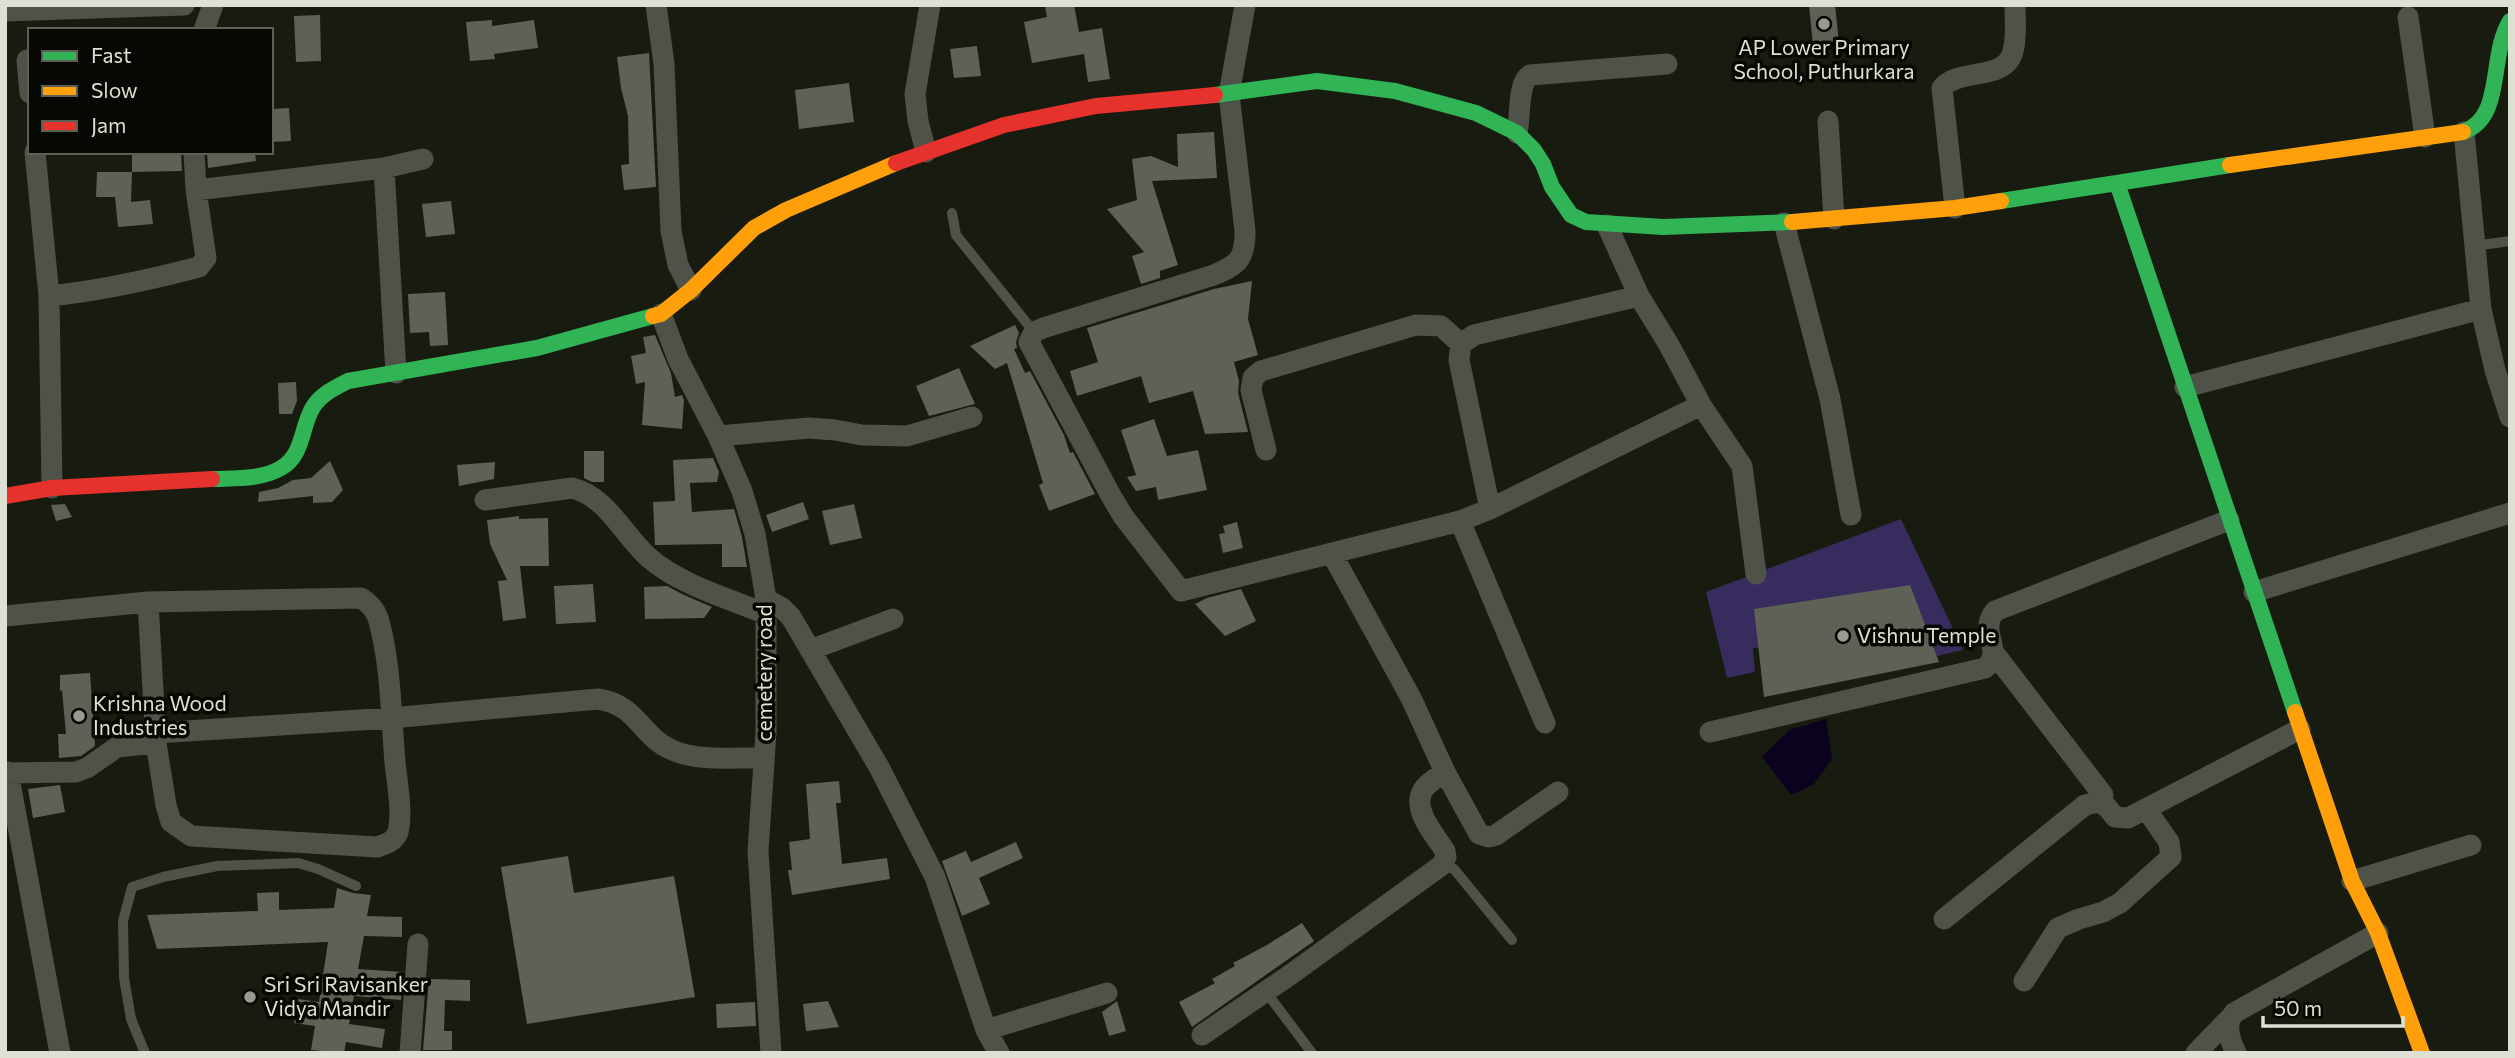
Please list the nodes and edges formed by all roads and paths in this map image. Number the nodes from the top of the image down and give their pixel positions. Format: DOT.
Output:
graph roads {
  1 [pos="184,5"];
  2 [pos="213,5"];
  3 [pos="656,5"];
  4 [pos="930,5"];
  5 [pos="1245,5"];
  6 [pos="2015,5"];
  7 [pos="5,11"];
  8 [pos="2408,17"];
  9 [pos="2510,21"];
  10 [pos="205,28"];
  11 [pos="27,60"];
  12 [pos="1667,64"];
  13 [pos="28,71"];
  14 [pos="1229,94"];
  15 [pos="1828,121"];
  16 [pos="2464,132"];
  17 [pos="1517,133"];
  18 [pos="2426,137"];
  19 [pos="926,152"];
  20 [pos="35,154"];
  21 [pos="194,154"];
  22 [pos="423,159"];
  23 [pos="384,168"];
  24 [pos="2118,183"];
  25 [pos="196,190"];
  26 [pos="1955,208"];
  27 [pos="952,213"];
  28 [pos="1834,219"];
  29 [pos="1784,223"];
  30 [pos="1607,225"];
  31 [pos="2510,241"];
  32 [pos="2474,246"];
  33 [pos="691,289"];
  34 [pos="49,296"];
  35 [pos="1639,296"];
  36 [pos="2481,309"];
  37 [pos="661,314"];
  38 [pos="1034,332"];
  39 [pos="1461,344"];
  40 [pos="396,373"];
  41 [pos="2185,387"];
  42 [pos="1701,405"];
  43 [pos="2510,416"];
  44 [pos="972,417"];
  45 [pos="718,436"];
  46 [pos="1266,450"];
  47 [pos="52,488"];
  48 [pos="5,496"];
  49 [pos="485,500"];
  50 [pos="1490,509"];
  51 [pos="2510,513"];
  52 [pos="1851,515"];
  53 [pos="2229,520"];
  54 [pos="1460,521"];
  55 [pos="1332,554"];
  56 [pos="1756,574"];
  57 [pos="2254,592"];
  58 [pos="148,602"];
  59 [pos="766,606"];
  60 [pos="5,616"];
  61 [pos="893,619"];
  62 [pos="810,650"];
  63 [pos="1994,653"];
  64 [pos="391,718"];
  65 [pos="1545,723"];
  66 [pos="2300,729"];
  67 [pos="1710,732"];
  68 [pos="156,738"];
  69 [pos="764,758"];
  70 [pos="7,772"];
  71 [pos="1446,772"];
  72 [pos="1558,792"];
  73 [pos="2103,795"];
  74 [pos="2146,809"];
  75 [pos="2471,845"];
  76 [pos="1443,864"];
  77 [pos="2352,881"];
  78 [pos="356,886"];
  79 [pos="1944,919"];
  80 [pos="2378,933"];
  81 [pos="1512,940"];
  82 [pos="418,944"];
  83 [pos="2024,981"];
  84 [pos="1266,992"];
  85 [pos="1107,993"];
  86 [pos="2229,1018"];
  87 [pos="986,1030"];
  88 [pos="1202,1035"];
  89 [pos="60,1053"];
  90 [pos="145,1053"];
  91 [pos="410,1053"];
  92 [pos="771,1053"];
  93 [pos="999,1053"];
  94 [pos="1312,1053"];
  95 [pos="2196,1053"];
  96 [pos="2236,1053"];
  97 [pos="2422,1053"];
  1 -- 7 [label="street"];
  2 -- 10 [label="street"];
  3 -- 33 [label="street"];
  4 -- 19 [label="street"];
  5 -- 14 [label="street"];
  6 -- 26 [label="street"];
  8 -- 18 [label="street"];
  9 -- 16 [label="street"];
  11 -- 13 [label="street"];
  12 -- 17 [label="street"];
  14 -- 17 [label="street"];
  14 -- 19 [label="street"];
  14 -- 38 [label="street"];
  15 -- 28 [label="street"];
  16 -- 18 [label="street"];
  16 -- 32 [label="street"];
  17 -- 30 [label="street"];
  18 -- 24 [label="street"];
  19 -- 33 [label="street"];
  20 -- 34 [label="street"];
  21 -- 25 [label="street"];
  22 -- 23 [label="street"];
  23 -- 25 [label="street"];
  23 -- 40 [label="street"];
  24 -- 26 [label="street"];
  24 -- 41 [label="street"];
  25 -- 34 [label="street"];
  26 -- 28 [label="street"];
  27 -- 38 [label="lane"];
  28 -- 29 [label="street"];
  29 -- 30 [label="street"];
  29 -- 52 [label="street"];
  30 -- 35 [label="street"];
  31 -- 32 [label="lane"];
  32 -- 36 [label="street"];
  33 -- 37 [label="street"];
  34 -- 47 [label="street"];
  35 -- 39 [label="street"];
  35 -- 42 [label="street"];
  36 -- 41 [label="street"];
  36 -- 43 [label="street"];
  37 -- 40 [label="street"];
  37 -- 45 [label="street, cemetery road"];
  38 -- 55 [label="street"];
  39 -- 46 [label="street"];
  39 -- 50 [label="street"];
  40 -- 47 [label="street"];
  41 -- 53 [label="street"];
  42 -- 50 [label="street"];
  42 -- 56 [label="street"];
  44 -- 45 [label="street"];
  45 -- 59 [label="street, cemetery road"];
  47 -- 48 [label="street"];
  49 -- 59 [label="street"];
  50 -- 54 [label="street"];
  51 -- 57 [label="street"];
  53 -- 57 [label="street"];
  53 -- 63 [label="street"];
  54 -- 55 [label="street"];
  54 -- 65 [label="street"];
  55 -- 71 [label="street"];
  57 -- 66 [label="street"];
  58 -- 60 [label="street"];
  58 -- 64 [label="street"];
  58 -- 68 [label="street"];
  59 -- 62 [label="street"];
  59 -- 69 [label="street, cemetery road"];
  61 -- 62 [label="street"];
  62 -- 87 [label="street"];
  63 -- 67 [label="street"];
  63 -- 73 [label="street"];
  64 -- 68 [label="street"];
  64 -- 68 [label="street"];
  64 -- 69 [label="street"];
  66 -- 74 [label="street"];
  66 -- 77 [label="street"];
  68 -- 70 [label="street"];
  69 -- 92 [label="street, cemetery road"];
  70 -- 89 [label="street"];
  71 -- 72 [label="street"];
  71 -- 76 [label="street"];
  74 -- 79 [label="street"];
  74 -- 83 [label="street"];
  75 -- 77 [label="street"];
  76 -- 81 [label="lane"];
  76 -- 84 [label="street"];
  77 -- 80 [label="street"];
  78 -- 90 [label="lane"];
  80 -- 86 [label="street"];
  80 -- 97 [label="street"];
  82 -- 91 [label="street"];
  84 -- 88 [label="street"];
  84 -- 94 [label="lane"];
  85 -- 87 [label="street"];
  86 -- 95 [label="street"];
  86 -- 96 [label="street"];
  87 -- 93 [label="street"];
}
